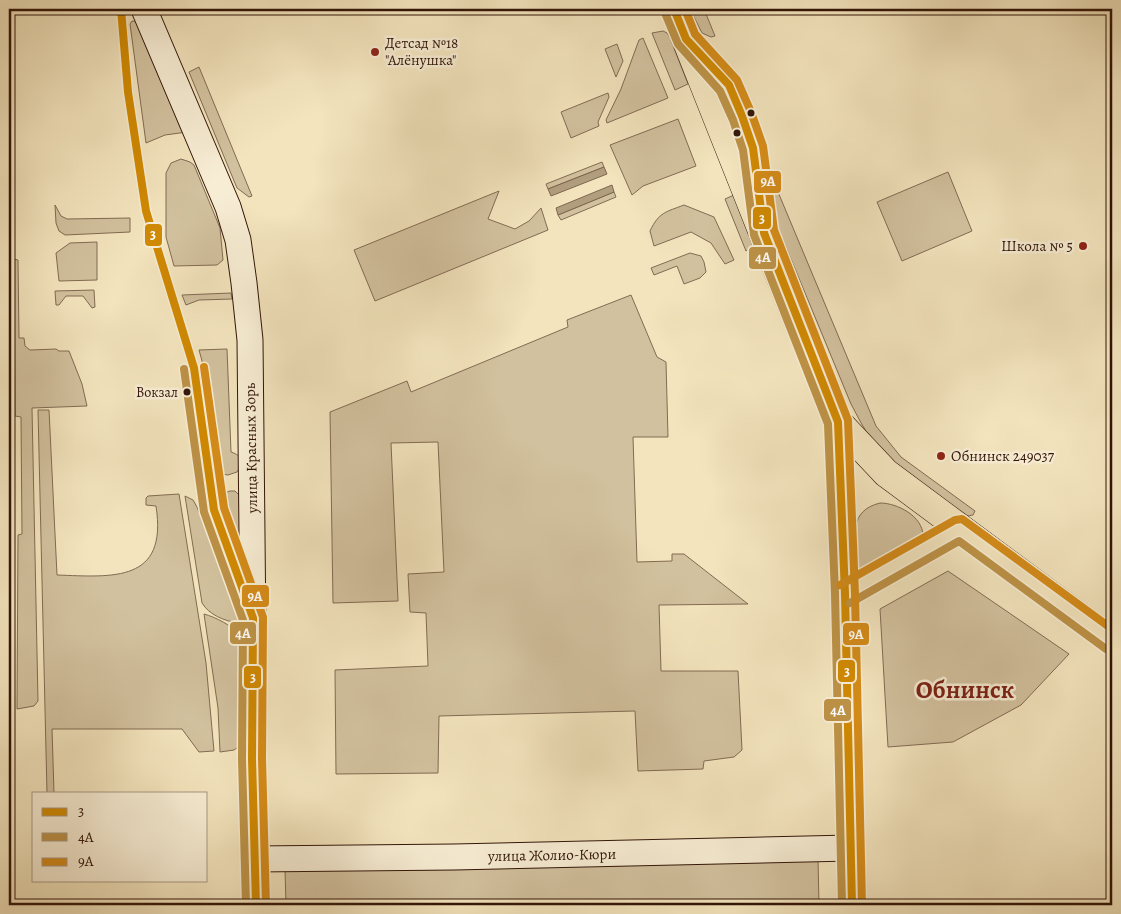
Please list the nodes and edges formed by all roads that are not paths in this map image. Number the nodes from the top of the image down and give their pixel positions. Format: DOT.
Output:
graph roads {
  1 [pos="144,9"];
  2 [pos="674,9"];
  3 [pos="838,422"];
  4 [pos="960,529"];
  5 [pos="844,594"];
  6 [pos="1112,640"];
  7 [pos="850,848"];
  8 [pos="255,859"];
  9 [pos="256,905"];
  10 [pos="852,905"];
  1 -- 8 [label="street, улица Красных Зорь"];
  2 -- 3 [label="main road"];
  3 -- 4 [label="main road"];
  3 -- 5 [label="main road"];
  4 -- 5 [label="main road"];
  4 -- 6 [label="main road"];
  5 -- 7 [label="main road"];
  7 -- 8 [label="street, улица Жолио-Кюри"];
  7 -- 10 [label="main road"];
  8 -- 9 [label="street, улица Красных Зорь"];
}
